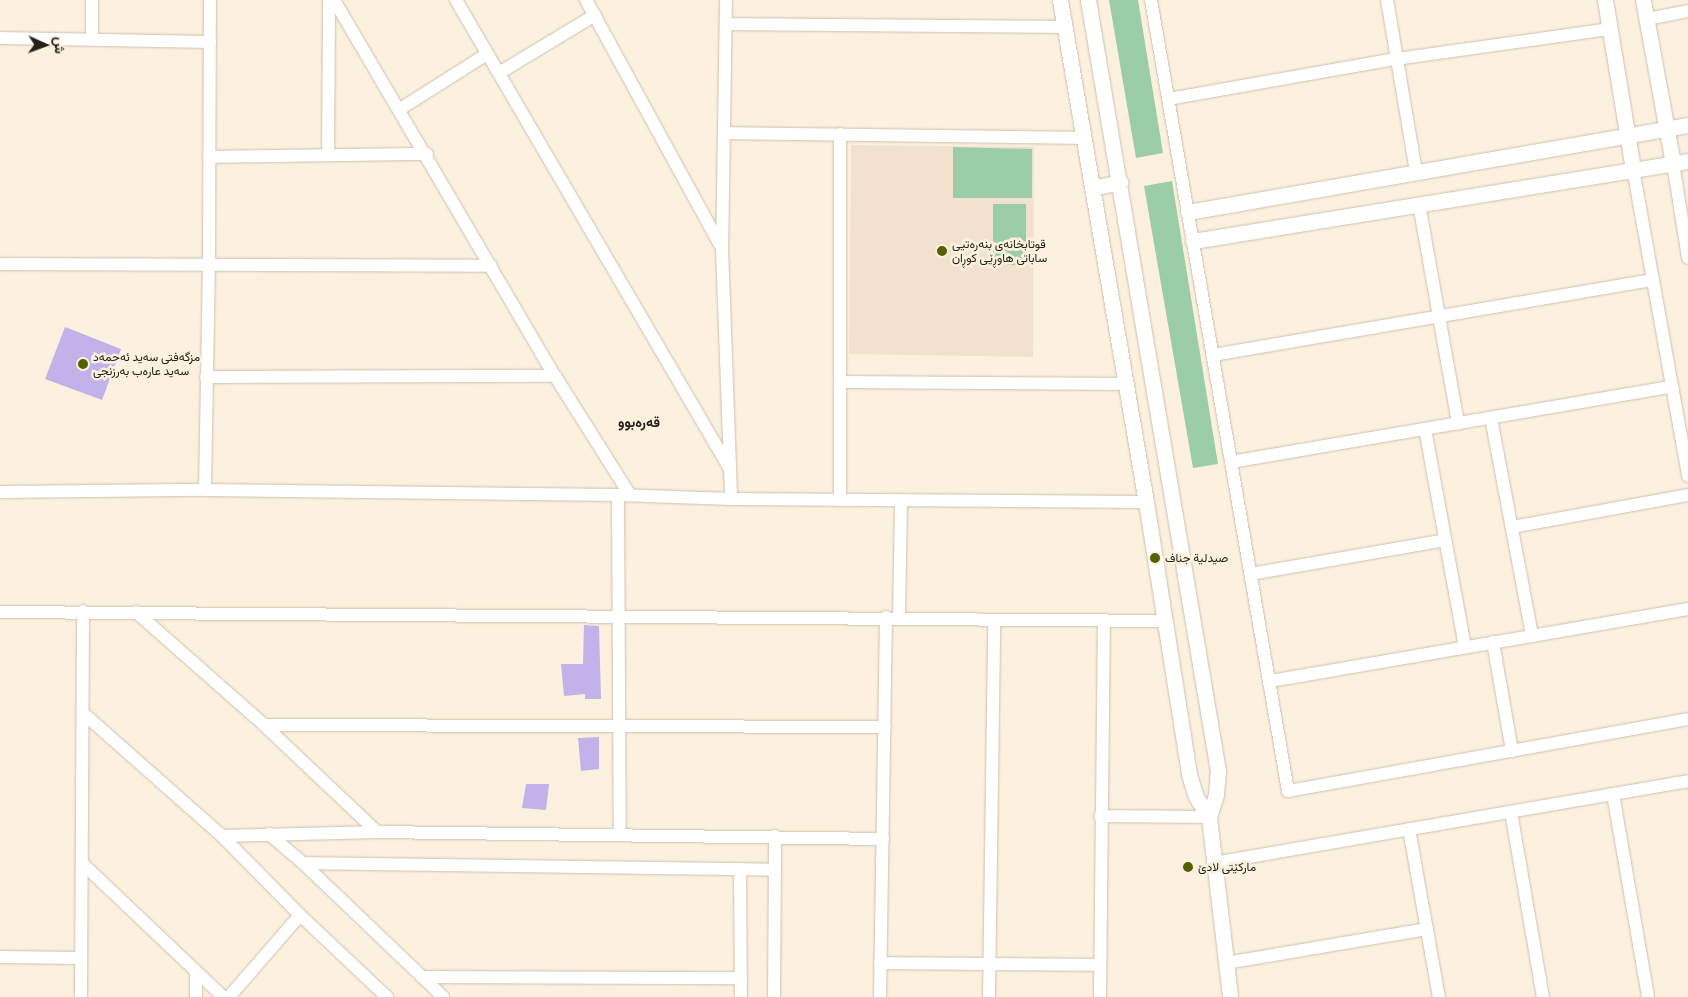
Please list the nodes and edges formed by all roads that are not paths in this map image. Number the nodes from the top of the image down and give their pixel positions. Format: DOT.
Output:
graph roads {
  1 [pos="92,0"];
  2 [pos="210,0"];
  3 [pos="329,0"];
  4 [pos="334,0"];
  5 [pos="456,0"];
  6 [pos="586,0"];
  7 [pos="726,0"];
  8 [pos="1060,0"];
  9 [pos="1088,0"];
  10 [pos="1151,0"];
  11 [pos="1387,0"];
  12 [pos="1605,0"];
  13 [pos="1643,0"];
  14 [pos="1688,11"];
  15 [pos="595,15"];
  16 [pos="1647,19"];
  17 [pos="726,24"];
  18 [pos="1064,27"];
  19 [pos="1610,29"];
  20 [pos="0,38"];
  21 [pos="92,39"];
  22 [pos="210,42"];
  23 [pos="488,54"];
  24 [pos="1396,58"];
  25 [pos="499,73"];
  26 [pos="1168,98"];
  27 [pos="400,109"];
  28 [pos="1688,124"];
  29 [pos="1666,128"];
  30 [pos="724,133"];
  31 [pos="840,134"];
  32 [pos="1628,134"];
  33 [pos="1083,138"];
  34 [pos="328,154"];
  35 [pos="427,154"];
  36 [pos="209,156"];
  37 [pos="1688,161"];
  38 [pos="1672,163"];
  39 [pos="1633,169"];
  40 [pos="1416,172"];
  41 [pos="1120,182"];
  42 [pos="1092,188"];
  43 [pos="1419,204"];
  44 [pos="1188,212"];
  45 [pos="1193,241"];
  46 [pos="722,249"];
  47 [pos="1688,258"];
  48 [pos="0,264"];
  49 [pos="209,266"];
  50 [pos="491,266"];
  51 [pos="1653,280"];
  52 [pos="1439,317"];
  53 [pos="1213,355"];
  54 [pos="206,376"];
  55 [pos="556,376"];
  56 [pos="841,382"];
  57 [pos="1126,384"];
  58 [pos="1672,387"];
  59 [pos="1491,418"];
  60 [pos="1458,424"];
  61 [pos="1425,429"];
  62 [pos="1231,462"];
  63 [pos="730,469"];
  64 [pos="1688,476"];
  65 [pos="205,490"];
  66 [pos="0,492"];
  67 [pos="624,495"];
  68 [pos="1688,495"];
  69 [pos="730,499"];
  70 [pos="840,500"];
  71 [pos="901,500"];
  72 [pos="1146,502"];
  73 [pos="1512,527"];
  74 [pos="1445,540"];
  75 [pos="1251,574"];
  76 [pos="1688,609"];
  77 [pos="83,611"];
  78 [pos="0,612"];
  79 [pos="136,612"];
  80 [pos="618,617"];
  81 [pos="893,617"];
  82 [pos="994,620"];
  83 [pos="1104,620"];
  84 [pos="1166,621"];
  85 [pos="1532,636"];
  86 [pos="1493,642"];
  87 [pos="1465,647"];
  88 [pos="1271,681"];
  89 [pos="82,713"];
  90 [pos="1688,719"];
  91 [pos="264,725"];
  92 [pos="619,725"];
  93 [pos="884,727"];
  94 [pos="1512,751"];
  95 [pos="1688,781"];
  96 [pos="1613,794"];
  97 [pos="1510,812"];
  98 [pos="1100,816"];
  99 [pos="1209,817"];
  100 [pos="1409,829"];
  101 [pos="377,832"];
  102 [pos="268,834"];
  103 [pos="222,836"];
  104 [pos="620,836"];
  105 [pos="775,836"];
  106 [pos="882,839"];
  107 [pos="82,863"];
  108 [pos="303,863"];
  109 [pos="1214,863"];
  110 [pos="740,869"];
  111 [pos="775,870"];
  112 [pos="300,915"];
  113 [pos="1427,929"];
  114 [pos="0,957"];
  115 [pos="81,958"];
  116 [pos="880,963"];
  117 [pos="1226,963"];
  118 [pos="989,964"];
  119 [pos="1100,965"];
  120 [pos="196,972"];
  121 [pos="422,977"];
  122 [pos="741,978"];
  123 [pos="81,997"];
  124 [pos="196,997"];
  125 [pos="223,997"];
  126 [pos="229,997"];
  127 [pos="387,997"];
  128 [pos="443,997"];
  129 [pos="741,997"];
  130 [pos="774,997"];
  131 [pos="880,997"];
  132 [pos="989,997"];
  133 [pos="1100,997"];
  134 [pos="1230,997"];
  135 [pos="1439,997"];
  136 [pos="1543,997"];
  137 [pos="1648,997"];
  1 -- 21 [label="street"];
  2 -- 22 [label="street"];
  3 -- 34 [label="street"];
  4 -- 27 [label="street"];
  5 -- 23 [label="street"];
  6 -- 15 [label="street"];
  7 -- 17 [label="street"];
  8 -- 18 [label="street"];
  9 -- 41 [label="street"];
  10 -- 26 [label="street"];
  11 -- 24 [label="street"];
  12 -- 19 [label="street"];
  13 -- 16 [label="street"];
  14 -- 16 [label="street"];
  15 -- 25 [label="street"];
  15 -- 46 [label="street"];
  16 -- 29 [label="street"];
  17 -- 18 [label="street"];
  17 -- 30 [label="street"];
  18 -- 33 [label="street"];
  19 -- 24 [label="street"];
  19 -- 32 [label="street"];
  20 -- 21 [label="street"];
  21 -- 22 [label="street"];
  22 -- 36 [label="street"];
  23 -- 25 [label="street"];
  23 -- 27 [label="street"];
  24 -- 26 [label="street"];
  24 -- 40 [label="street"];
  25 -- 63 [label="street"];
  26 -- 44 [label="street"];
  27 -- 35 [label="street"];
  28 -- 29 [label="street"];
  29 -- 32 [label="street"];
  29 -- 38 [label="street"];
  30 -- 31 [label="street"];
  30 -- 46 [label="street"];
  31 -- 33 [label="street"];
  31 -- 56 [label="street"];
  32 -- 39 [label="street"];
  32 -- 40 [label="street"];
  33 -- 42 [label="street"];
  34 -- 35 [label="street"];
  34 -- 36 [label="street"];
  35 -- 50 [label="street"];
  36 -- 49 [label="street"];
  37 -- 38 [label="street"];
  38 -- 39 [label="street"];
  38 -- 47 [label="street"];
  39 -- 43 [label="street"];
  39 -- 51 [label="street"];
  40 -- 44 [label="street"];
  41 -- 42 [label="street"];
  41 -- 99 [label="street"];
  42 -- 57 [label="street"];
  43 -- 45 [label="street"];
  43 -- 52 [label="street"];
  44 -- 45 [label="street"];
  45 -- 53 [label="street"];
  46 -- 63 [label="street"];
  48 -- 49 [label="street"];
  49 -- 50 [label="street"];
  49 -- 54 [label="street"];
  50 -- 55 [label="street"];
  51 -- 52 [label="street"];
  51 -- 58 [label="street"];
  52 -- 53 [label="street"];
  52 -- 60 [label="street"];
  53 -- 62 [label="street"];
  54 -- 55 [label="street"];
  54 -- 65 [label="street"];
  55 -- 67 [label="street"];
  56 -- 57 [label="street"];
  56 -- 70 [label="street"];
  57 -- 72 [label="street"];
  58 -- 59 [label="street"];
  58 -- 64 [label="street"];
  59 -- 60 [label="street"];
  59 -- 73 [label="street"];
  60 -- 61 [label="street"];
  61 -- 62 [label="street"];
  61 -- 74 [label="street"];
  62 -- 75 [label="street"];
  63 -- 69 [label="street"];
  65 -- 66 [label="street"];
  65 -- 67 [label="street"];
  67 -- 69 [label="street"];
  67 -- 80 [label="street"];
  68 -- 73 [label="street"];
  69 -- 70 [label="street"];
  70 -- 71 [label="street"];
  71 -- 72 [label="street"];
  71 -- 81 [label="street"];
  72 -- 84 [label="street"];
  73 -- 85 [label="street"];
  74 -- 75 [label="street"];
  74 -- 87 [label="street"];
  75 -- 88 [label="street"];
  76 -- 85 [label="street"];
  77 -- 78 [label="street"];
  77 -- 79 [label="street"];
  77 -- 89 [label="street"];
  79 -- 80 [label="street"];
  79 -- 91 [label="street"];
  80 -- 81 [label="street"];
  80 -- 92 [label="street"];
  81 -- 82 [label="street"];
  81 -- 93 [label="street"];
  82 -- 83 [label="street"];
  82 -- 118 [label="street"];
  83 -- 84 [label="street"];
  83 -- 98 [label="street"];
  84 -- 99 [label="street"];
  85 -- 86 [label="street"];
  86 -- 87 [label="street"];
  86 -- 94 [label="street"];
  87 -- 88 [label="street"];
  88 -- 94 [label="street"];
  89 -- 103 [label="street"];
  89 -- 107 [label="street"];
  90 -- 94 [label="street"];
  91 -- 92 [label="street"];
  91 -- 101 [label="street"];
  92 -- 93 [label="street"];
  92 -- 104 [label="street"];
  93 -- 106 [label="street"];
  95 -- 96 [label="street"];
  96 -- 97 [label="street"];
  96 -- 137 [label="street"];
  97 -- 100 [label="street"];
  97 -- 136 [label="street"];
  98 -- 99 [label="street"];
  98 -- 119 [label="street"];
  99 -- 109 [label="street"];
  100 -- 109 [label="street"];
  100 -- 113 [label="street"];
  101 -- 102 [label="street"];
  101 -- 104 [label="street"];
  102 -- 103 [label="street"];
  102 -- 108 [label="street"];
  103 -- 112 [label="street"];
  104 -- 105 [label="street"];
  105 -- 106 [label="street"];
  105 -- 111 [label="street"];
  106 -- 116 [label="street"];
  107 -- 115 [label="street"];
  107 -- 120 [label="street"];
  108 -- 110 [label="street"];
  108 -- 121 [label="street"];
  109 -- 117 [label="street"];
  110 -- 111 [label="street"];
  110 -- 122 [label="street"];
  111 -- 130 [label="street"];
  112 -- 126 [label="street"];
  112 -- 127 [label="street"];
  113 -- 117 [label="street"];
  113 -- 135 [label="street"];
  114 -- 115 [label="street"];
  115 -- 123 [label="street"];
  116 -- 118 [label="street"];
  116 -- 131 [label="street"];
  117 -- 134 [label="street"];
  118 -- 119 [label="street"];
  118 -- 132 [label="street"];
  119 -- 133 [label="street"];
  120 -- 124 [label="street"];
  120 -- 125 [label="street"];
  121 -- 122 [label="street"];
  121 -- 128 [label="street"];
  122 -- 129 [label="street"];
}
